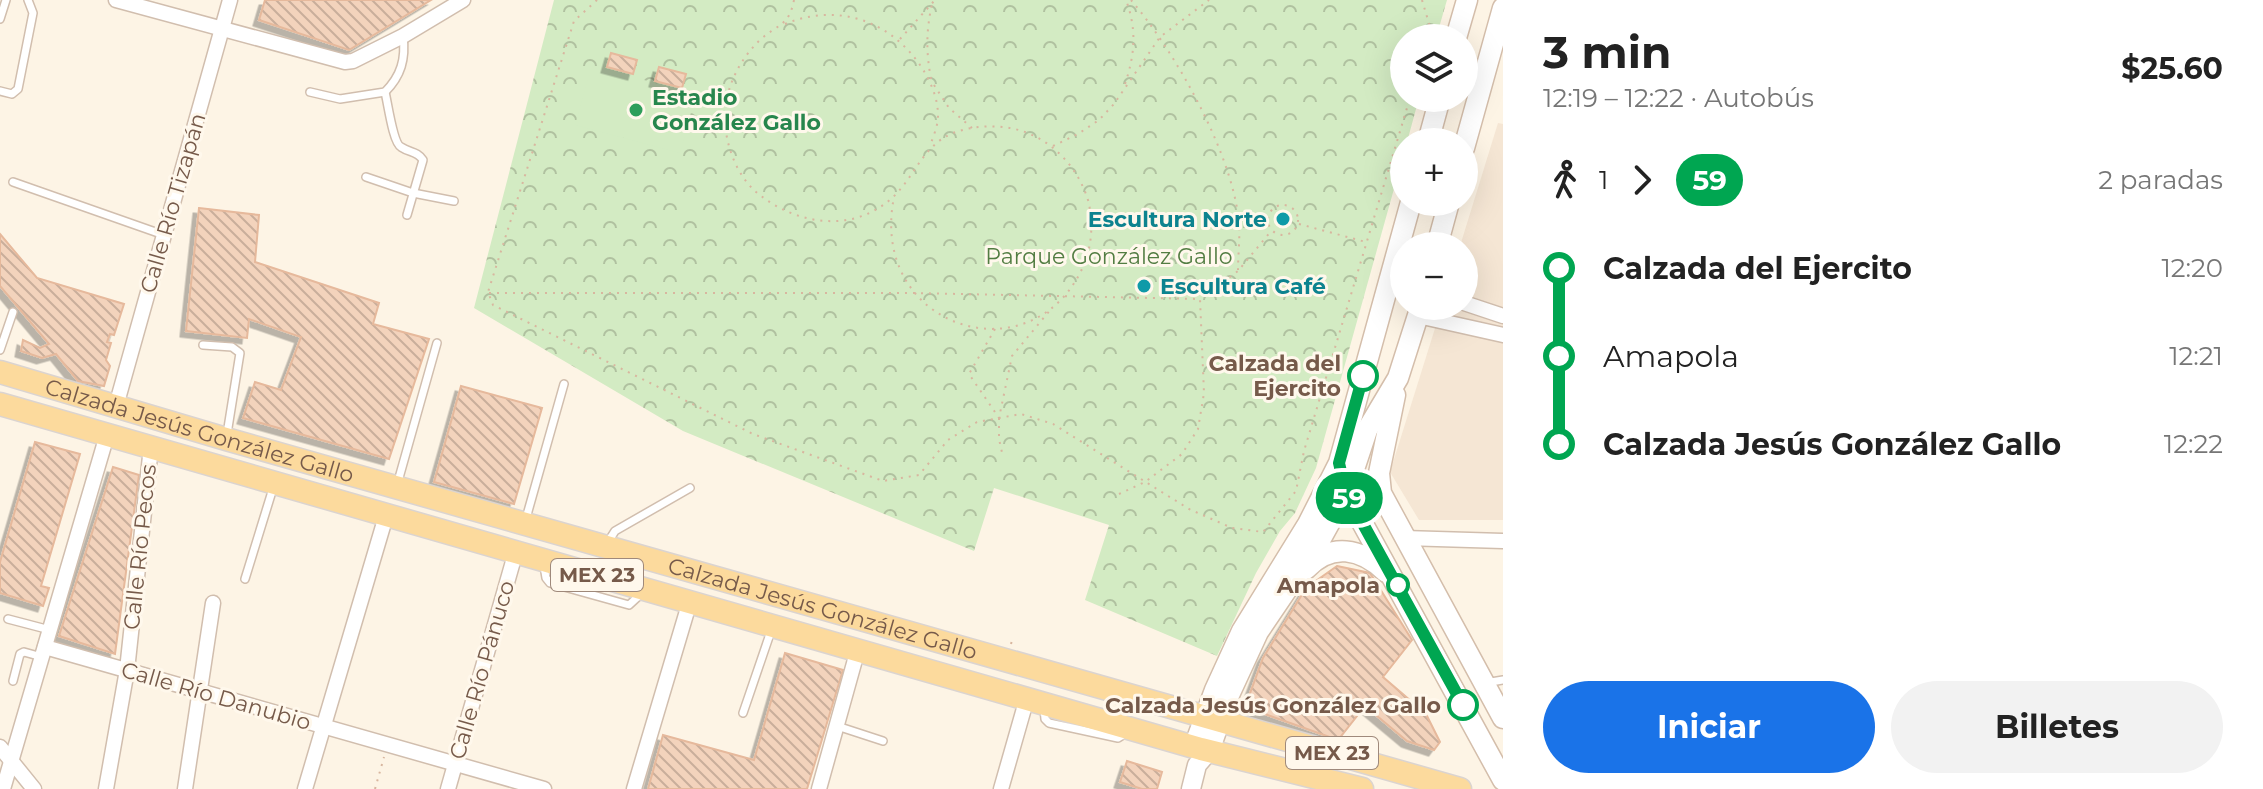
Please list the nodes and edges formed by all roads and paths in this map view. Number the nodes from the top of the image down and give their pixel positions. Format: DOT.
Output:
graph roads {
  1 [pos="6,0"];
  2 [pos="28,0"];
  3 [pos="116,0"];
  4 [pos="230,0"];
  5 [pos="463,0"];
  6 [pos="597,0"];
  7 [pos="794,0"];
  8 [pos="1128,0"];
  9 [pos="1209,0"];
  10 [pos="1422,0"];
  11 [pos="1467,0"];
  12 [pos="934,2"];
  13 [pos="0,19"];
  14 [pos="1501,21"];
  15 [pos="783,24"];
  16 [pos="1429,24"];
  17 [pos="1460,24"];
  18 [pos="221,30"];
  19 [pos="403,36"];
  20 [pos="1160,37"];
  21 [pos="899,40"];
  22 [pos="1497,51"];
  23 [pos="932,82"];
  24 [pos="1125,86"];
  25 [pos="0,91"];
  26 [pos="310,92"];
  27 [pos="385,92"];
  28 [pos="1406,112"];
  29 [pos="973,128"];
  30 [pos="1471,128"];
  31 [pos="930,146"];
  32 [pos="1052,147"];
  33 [pos="366,177"];
  34 [pos="13,182"];
  35 [pos="413,193"];
  36 [pos="894,197"];
  37 [pos="454,201"];
  38 [pos="407,215"];
  39 [pos="1407,216"];
  40 [pos="1298,223"];
  41 [pos="1272,230"];
  42 [pos="164,235"];
  43 [pos="1368,242"];
  44 [pos="1238,271"];
  45 [pos="488,293"];
  46 [pos="913,293"];
  47 [pos="1065,296"];
  48 [pos="1200,299"];
  49 [pos="1051,308"];
  50 [pos="1478,308"];
  51 [pos="13,312"];
  52 [pos="1503,316"];
  53 [pos="1416,320"];
  54 [pos="1445,320"];
  55 [pos="1460,320"];
  56 [pos="1459,325"];
  57 [pos="995,329"];
  58 [pos="1503,335"];
  59 [pos="437,343"];
  60 [pos="203,345"];
  61 [pos="0,350"];
  62 [pos="0,372"];
  63 [pos="1398,378"];
  64 [pos="564,384"];
  65 [pos="0,404"];
  66 [pos="116,406"];
  67 [pos="999,418"];
  68 [pos="107,435"];
  69 [pos="226,439"];
  70 [pos="151,447"];
  71 [pos="1003,457"];
  72 [pos="1339,463"];
  73 [pos="320,465"];
  74 [pos="1145,482"];
  75 [pos="274,483"];
  76 [pos="396,487"];
  77 [pos="690,488"];
  78 [pos="1346,493"];
  79 [pos="1119,494"];
  80 [pos="383,515"];
  81 [pos="525,524"];
  82 [pos="1404,538"];
  83 [pos="1503,541"];
  84 [pos="605,547"];
  85 [pos="516,551"];
  86 [pos="245,579"];
  87 [pos="1289,586"];
  88 [pos="690,601"];
  89 [pos="213,603"];
  90 [pos="1409,605"];
  91 [pos="8,619"];
  92 [pos="773,625"];
  93 [pos="50,630"];
  94 [pos="858,649"];
  95 [pos="43,652"];
  96 [pos="127,670"];
  97 [pos="13,681"];
  98 [pos="1494,681"];
  99 [pos="200,691"];
  100 [pos="1035,700"];
  101 [pos="743,713"];
  102 [pos="1503,718"];
  103 [pos="1212,719"];
  104 [pos="324,726"];
  105 [pos="837,726"];
  106 [pos="883,741"];
  107 [pos="388,744"];
  108 [pos="0,747"];
  109 [pos="1200,754"];
  110 [pos="12,760"];
  111 [pos="455,764"];
  112 [pos="1503,780"];
  113 [pos="2,788"];
  114 [pos="34,789"];
  115 [pos="106,789"];
  116 [pos="185,789"];
  117 [pos="305,789"];
  118 [pos="375,789"];
  119 [pos="448,789"];
  120 [pos="544,789"];
  121 [pos="634,789"];
  122 [pos="819,789"];
  123 [pos="1001,789"];
  124 [pos="1191,789"];
  125 [pos="1362,789"];
  126 [pos="1460,789"];
  1 -- 13 [label="lane"];
  2 -- 25 [label="lane"];
  3 -- 18 [label="street"];
  4 -- 18 [label="street, Calle Río Tizapán"];
  5 -- 19 [label="street"];
  6 -- 45 [label="path"];
  7 -- 15 [label="path"];
  8 -- 20 [label="path"];
  8 -- 24 [label="path"];
  9 -- 20 [label="path"];
  10 -- 16 [label="path"];
  11 -- 17 [label="main road"];
  12 -- 21 [label="path"];
  12 -- 23 [label="path"];
  14 -- 22 [label="main road"];
  15 -- 21 [label="path"];
  15 -- 36 [label="path"];
  18 -- 19 [label="street"];
  18 -- 42 [label="street, Calle Río Tizapán"];
  19 -- 27 [label="lane"];
  20 -- 24 [label="path"];
  20 -- 44 [label="path"];
  21 -- 23 [label="path"];
  22 -- 30 [label="main road"];
  23 -- 29 [label="path"];
  23 -- 31 [label="path"];
  24 -- 32 [label="path"];
  26 -- 27 [label="lane"];
  27 -- 35 [label="lane"];
  28 -- 43 [label="path"];
  29 -- 31 [label="path"];
  29 -- 32 [label="path"];
  31 -- 36 [label="path"];
  32 -- 47 [label="path"];
  33 -- 35 [label="lane"];
  34 -- 42 [label="lane"];
  35 -- 37 [label="lane"];
  35 -- 38 [label="lane"];
  36 -- 46 [label="path"];
  39 -- 72 [label="main road"];
  40 -- 41 [label="path"];
  40 -- 41 [label="path"];
  40 -- 43 [label="path"];
  41 -- 44 [label="path"];
  42 -- 66 [label="street, Calle Río Tizapán"];
  43 -- 74 [label="path"];
  44 -- 48 [label="path"];
  45 -- 46 [label="path"];
  45 -- 67 [label="path"];
  46 -- 47 [label="path"];
  46 -- 57 [label="path"];
  47 -- 48 [label="path"];
  47 -- 49 [label="path"];
  48 -- 74 [label="path"];
  49 -- 57 [label="path"];
  49 -- 67 [label="path"];
  50 -- 52 [label="street"];
  51 -- 61 [label="lane"];
  53 -- 63 [label="main road"];
  54 -- 56 [label="street"];
  55 -- 56 [label="street"];
  56 -- 58 [label="street"];
  57 -- 67 [label="path"];
  59 -- 76 [label="lane"];
  60 -- 69 [label="lane"];
  62 -- 66 [label="main road, Calzada Jesús González Gallo / MEX 23"];
  63 -- 78 [label="main road"];
  63 -- 82 [label="main road"];
  64 -- 81 [label="lane"];
  65 -- 68 [label="main road, Calzada Jesús González Gallo / MEX 23"];
  66 -- 69 [label="main road, Calzada Jesús González Gallo / MEX 23"];
  67 -- 71 [label="path"];
  67 -- 74 [label="path"];
  68 -- 70 [label="main road, Calzada Jesús González Gallo / MEX 23"];
  68 -- 93 [label="street"];
  69 -- 73 [label="main road, Calzada Jesús González Gallo / MEX 23"];
  70 -- 75 [label="main road, Calzada Jesús González Gallo / MEX 23"];
  70 -- 96 [label="street, Calle Río Pecos"];
  72 -- 78 [label="main road"];
  72 -- 103 [label="main road"];
  73 -- 76 [label="main road, Calzada Jesús González Gallo / MEX 23"];
  73 -- 80 [label="main road"];
  74 -- 79 [label="path"];
  75 -- 80 [label="main road, Calzada Jesús González Gallo / MEX 23"];
  75 -- 86 [label="lane"];
  76 -- 81 [label="main road, Calzada Jesús González Gallo / MEX 23"];
  77 -- 84 [label="lane"];
  78 -- 87 [label="main road"];
  78 -- 90 [label="main road"];
  80 -- 85 [label="main road, Calzada Jesús González Gallo / MEX 23"];
  80 -- 104 [label="street"];
  81 -- 84 [label="main road, Calzada Jesús González Gallo / MEX 23"];
  82 -- 83 [label="street"];
  82 -- 98 [label="main road"];
  84 -- 103 [label="main road, Calzada Jesús González Gallo / MEX 23"];
  85 -- 88 [label="main road, Calzada Jesús González Gallo / MEX 23"];
  85 -- 111 [label="street, Calle Río Pánuco"];
  87 -- 90 [label="main road"];
  87 -- 103 [label="main road"];
  88 -- 92 [label="main road, Calzada Jesús González Gallo / MEX 23"];
  88 -- 121 [label="street"];
  89 -- 99 [label="street"];
  90 -- 112 [label="main road"];
  91 -- 93 [label="lane"];
  92 -- 94 [label="main road, Calzada Jesús González Gallo / MEX 23"];
  92 -- 101 [label="lane"];
  93 -- 95 [label="street"];
  94 -- 100 [label="main road, Calzada Jesús González Gallo / MEX 23"];
  94 -- 105 [label="street"];
  95 -- 96 [label="street, Calle Río Danubio"];
  95 -- 97 [label="lane"];
  95 -- 110 [label="street"];
  96 -- 99 [label="street, Calle Río Danubio"];
  96 -- 115 [label="street, Calle Río Pecos"];
  98 -- 102 [label="main road"];
  99 -- 104 [label="street, Calle Río Danubio"];
  99 -- 116 [label="street"];
  100 -- 109 [label="main road, Calzada Jesús González Gallo / MEX 23"];
  100 -- 123 [label="street"];
  103 -- 109 [label="main road"];
  103 -- 126 [label="main road, Calzada Jesús González Gallo / MEX 23"];
  104 -- 107 [label="street, Calle Río Danubio"];
  104 -- 117 [label="street"];
  105 -- 106 [label="lane"];
  105 -- 122 [label="street"];
  107 -- 111 [label="street, Calle Río Danubio"];
  107 -- 118 [label="path"];
  108 -- 110 [label="street"];
  109 -- 124 [label="street"];
  109 -- 125 [label="main road, Calzada Jesús González Gallo / MEX 23"];
  110 -- 113 [label="street"];
  110 -- 114 [label="street"];
  111 -- 119 [label="street, Calle Río Pánuco"];
  111 -- 120 [label="street, Calle Río Danubio"];
}
